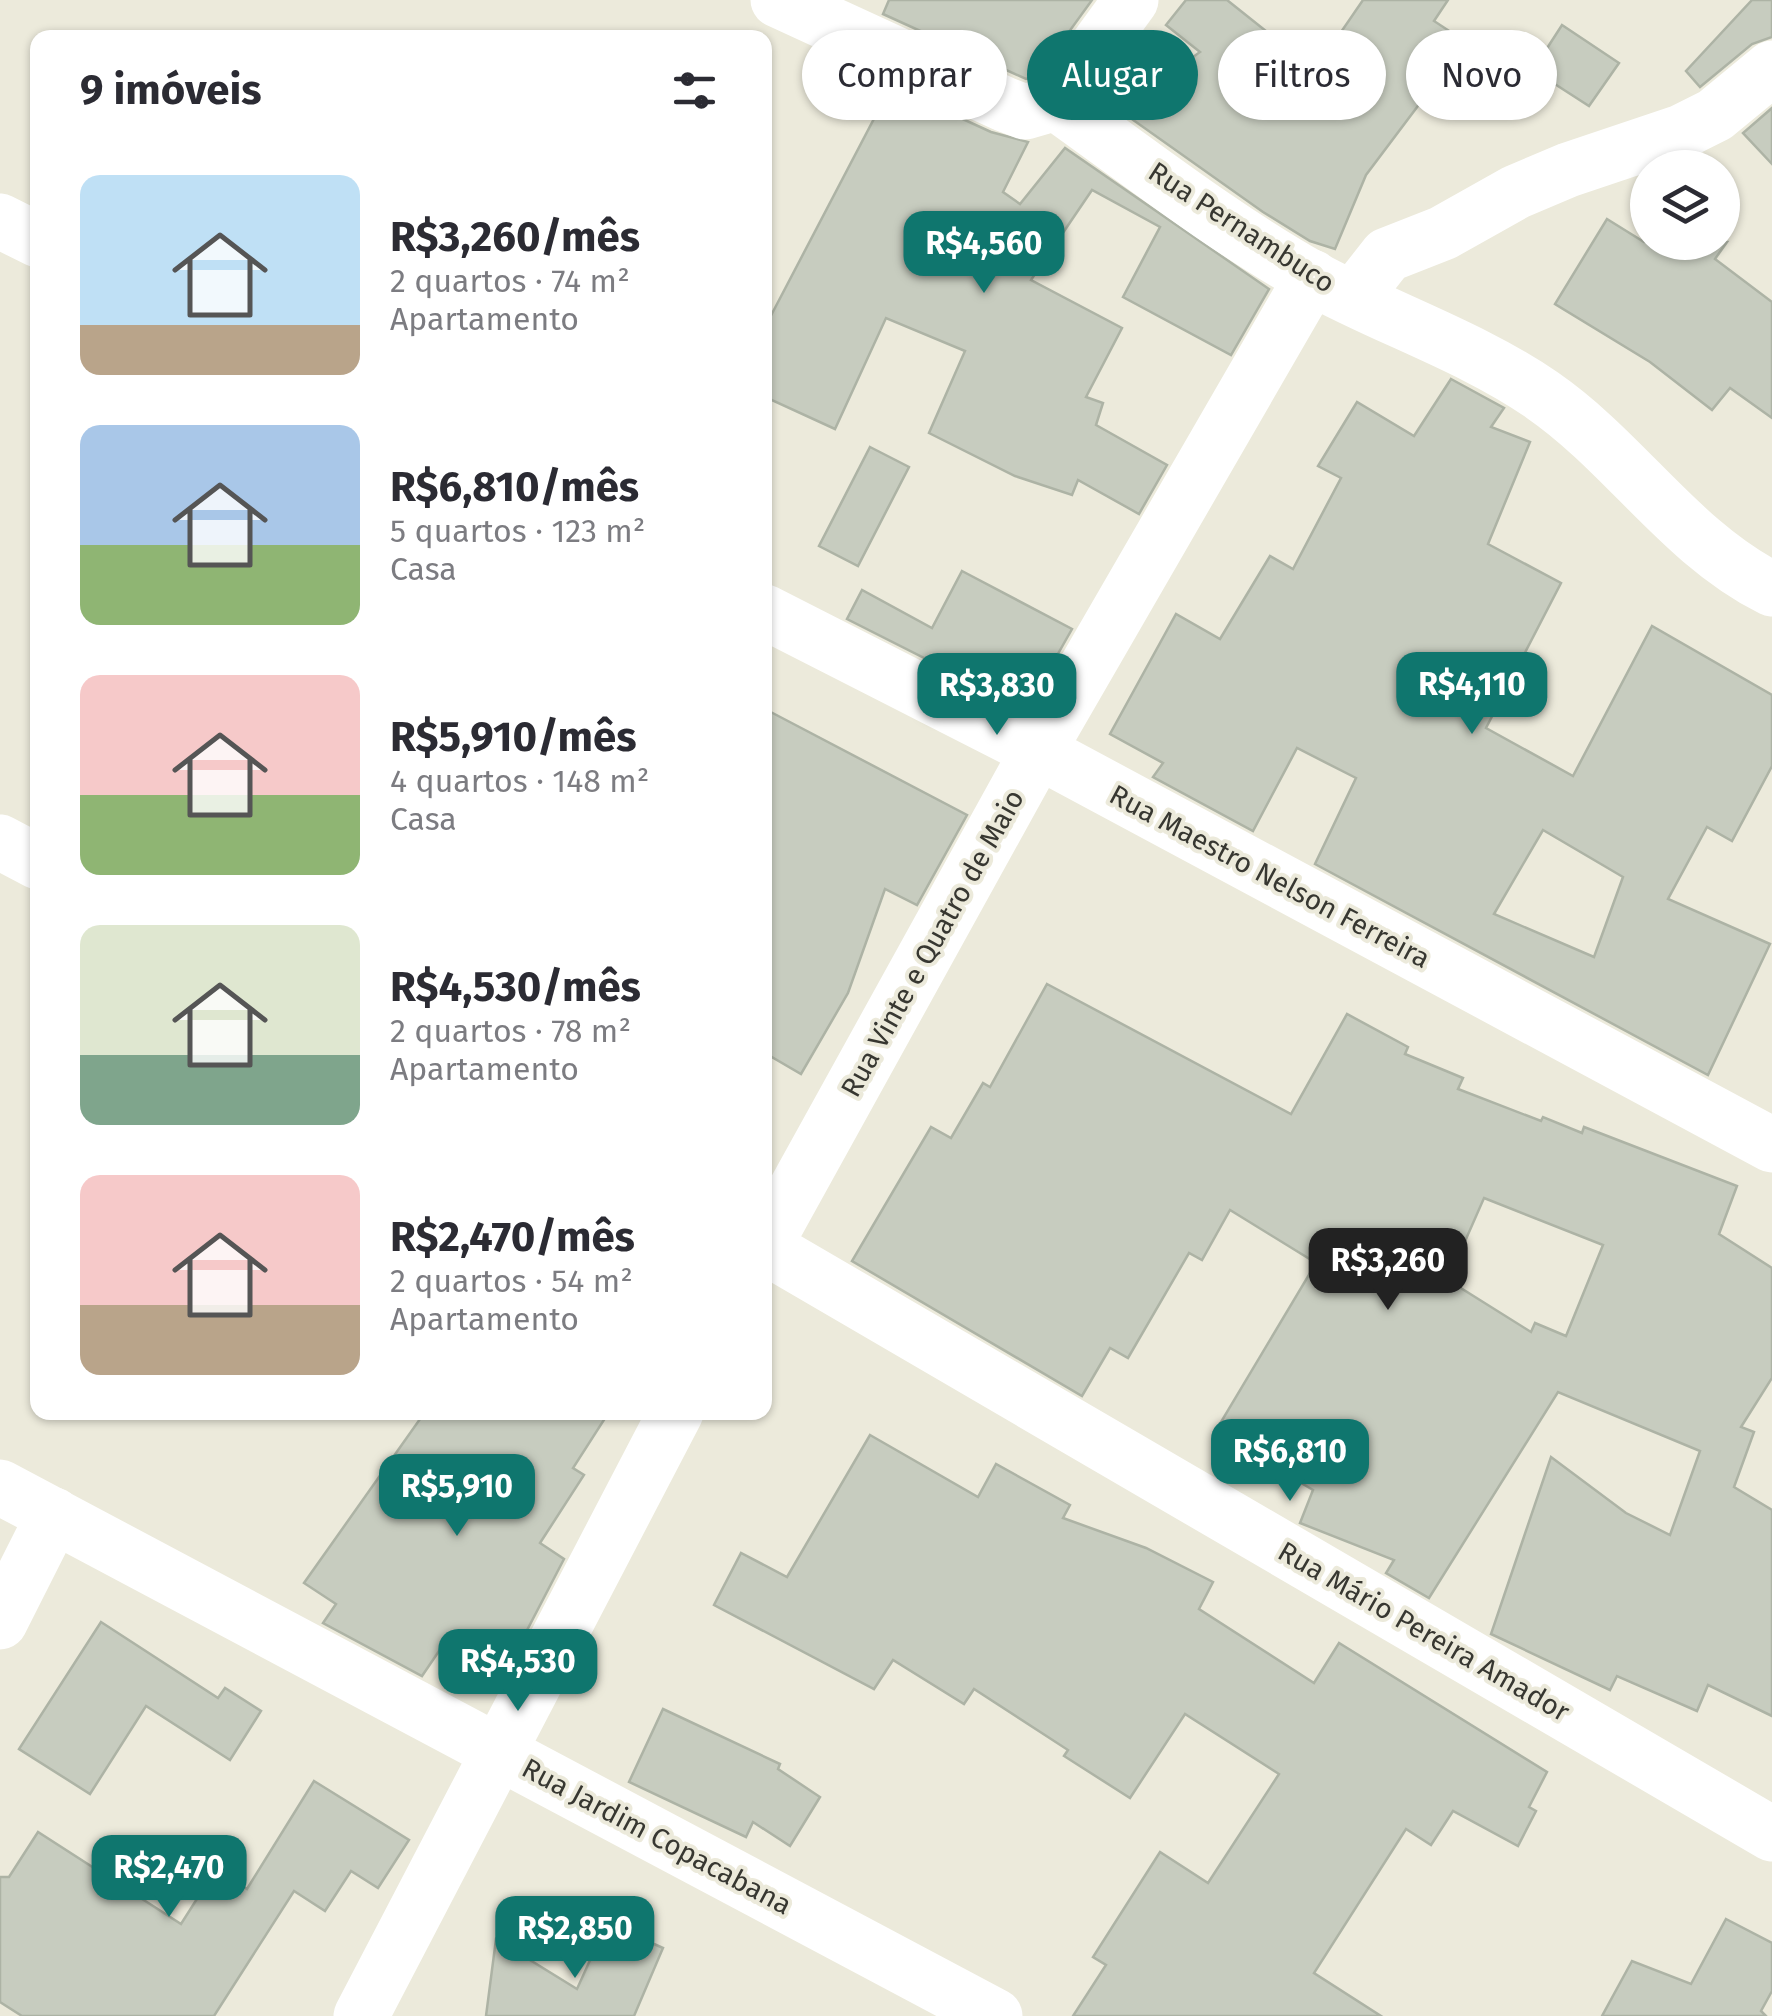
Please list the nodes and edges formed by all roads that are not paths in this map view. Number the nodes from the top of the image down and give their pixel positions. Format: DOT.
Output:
graph roads {
  1 [pos="778,0"];
  2 [pos="1131,0"];
  3 [pos="1109,30"];
  4 [pos="1772,68"];
  5 [pos="1027,110"];
  6 [pos="1082,120"];
  7 [pos="0,221"];
  8 [pos="30,236"];
  9 [pos="1332,287"];
  10 [pos="1772,589"];
  11 [pos="772,616"];
  12 [pos="1038,751"];
  13 [pos="0,842"];
  14 [pos="30,858"];
  15 [pos="1772,1145"];
  16 [pos="772,1233"];
  17 [pos="772,1250"];
  18 [pos="672,1420"];
  19 [pos="0,1487"];
  20 [pos="54,1516"];
  21 [pos="0,1622"];
  22 [pos="496,1750"];
  23 [pos="1772,1834"];
  24 [pos="361,2016"];
  25 [pos="995,2016"];
  1 -- 5 [label="street"];
  2 -- 3 [label="street"];
  4 -- 9 [label="street, Rua Vinte e Quatro de Maio"];
  6 -- 9 [label="street, Rua Pernambuco"];
  7 -- 8 [label="street"];
  9 -- 10 [label="street, Rua Pernambuco"];
  9 -- 12 [label="street, Rua Vinte e Quatro de Maio"];
  11 -- 12 [label="street, Rua Maestro Nelson Ferreira"];
  12 -- 15 [label="street, Rua Maestro Nelson Ferreira"];
  12 -- 16 [label="street, Rua Vinte e Quatro de Maio"];
  13 -- 14 [label="street"];
  17 -- 23 [label="street, Rua Mário Pereira Amador"];
  18 -- 22 [label="street"];
  19 -- 20 [label="street, Rua Jardim Copacabana"];
  20 -- 21 [label="street"];
  20 -- 22 [label="street, Rua Jardim Copacabana"];
  22 -- 24 [label="street"];
  22 -- 25 [label="street, Rua Jardim Copacabana"];
}
